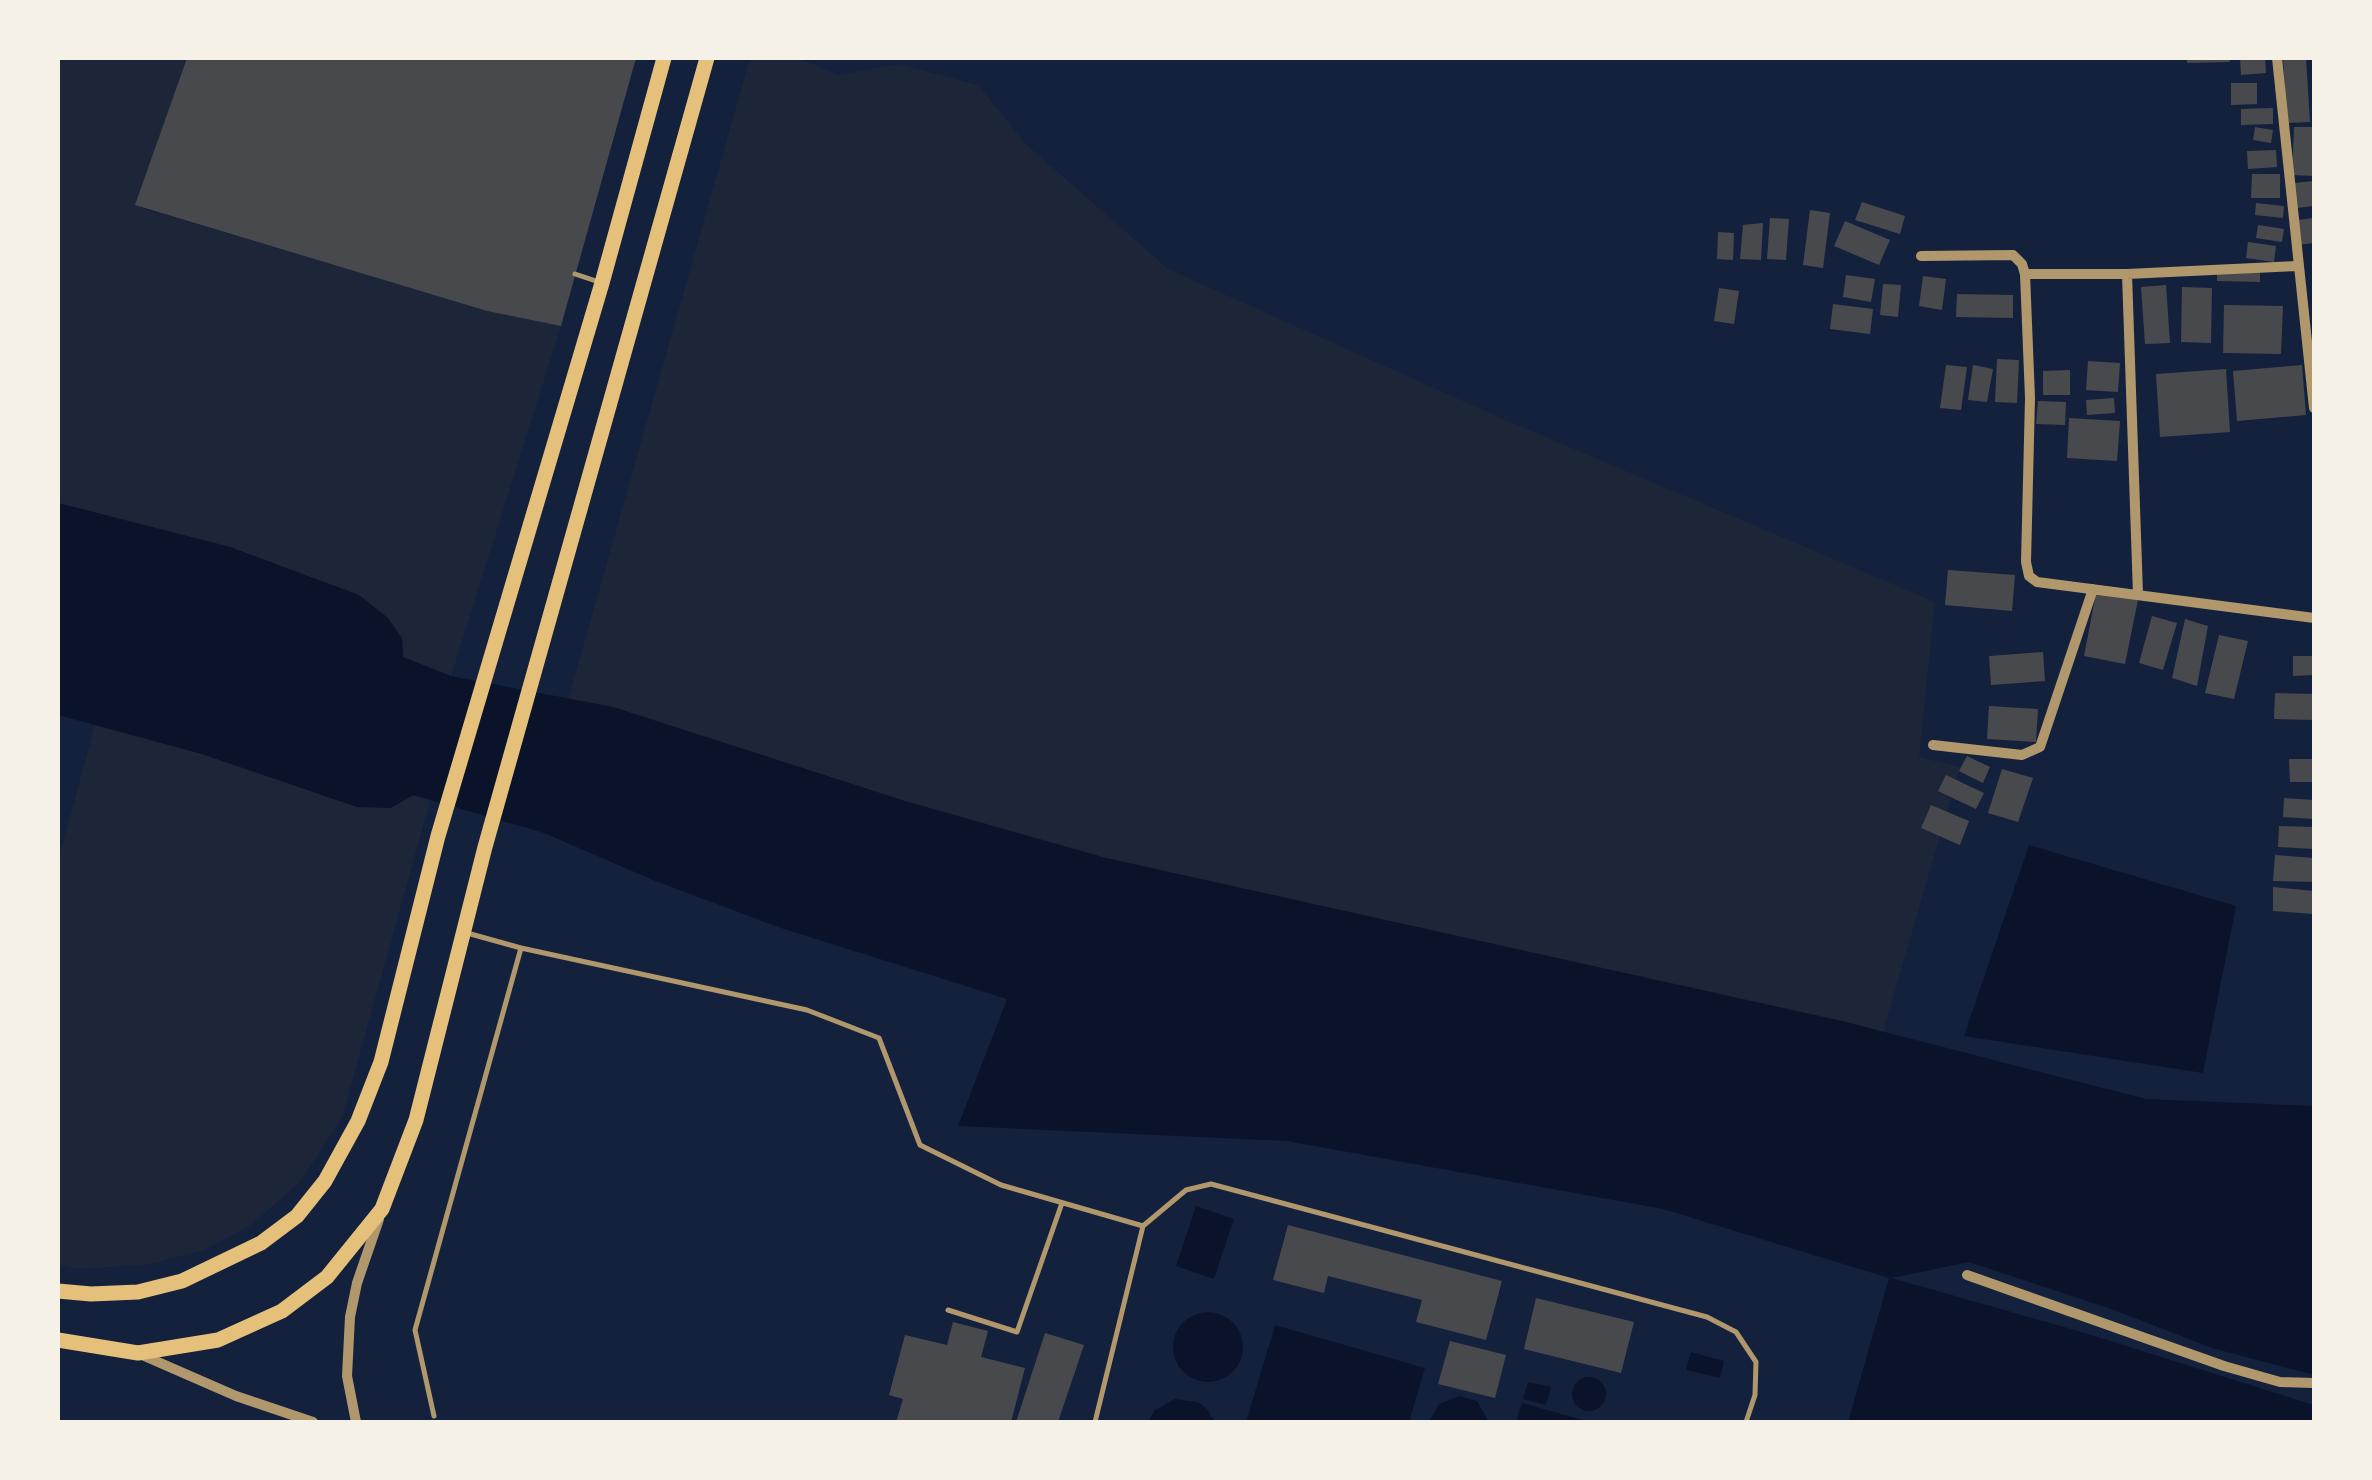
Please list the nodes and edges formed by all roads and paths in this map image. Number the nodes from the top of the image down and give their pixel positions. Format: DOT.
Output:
graph roads {
  1 [pos="664,58"];
  2 [pos="708,58"];
  3 [pos="2277,58"];
  4 [pos="1921,256"];
  5 [pos="2297,266"];
  6 [pos="575,274"];
  7 [pos="2025,274"];
  8 [pos="2127,274"];
  9 [pos="602,283"];
  10 [pos="2314,408"];
  11 [pos="2093,589"];
  12 [pos="2138,594"];
  13 [pos="2314,618"];
  14 [pos="1933,744"];
  15 [pos="464,932"];
  16 [pos="521,948"];
  17 [pos="1062,1203"];
  18 [pos="382,1209"];
  19 [pos="1143,1226"];
  20 [pos="1967,1275"];
  21 [pos="58,1291"];
  22 [pos="948,1310"];
  23 [pos="58,1340"];
  24 [pos="138,1353"];
  25 [pos="2314,1383"];
  26 [pos="434,1416"];
  27 [pos="313,1422"];
  28 [pos="356,1422"];
  29 [pos="1095,1422"];
  30 [pos="1746,1422"];
  1 -- 9 [label="main road"];
  2 -- 15 [label="main road"];
  3 -- 5 [label="street"];
  4 -- 7 [label="street"];
  5 -- 8 [label="street"];
  5 -- 10 [label="street"];
  6 -- 9 [label="lane"];
  7 -- 8 [label="street"];
  7 -- 11 [label="street"];
  8 -- 12 [label="street"];
  9 -- 21 [label="main road"];
  11 -- 12 [label="street"];
  11 -- 14 [label="street"];
  12 -- 13 [label="street"];
  15 -- 16 [label="lane"];
  15 -- 18 [label="main road"];
  16 -- 17 [label="lane"];
  16 -- 26 [label="lane"];
  17 -- 19 [label="lane"];
  17 -- 22 [label="lane"];
  18 -- 24 [label="main road"];
  18 -- 28 [label="street"];
  19 -- 29 [label="lane"];
  19 -- 30 [label="lane"];
  20 -- 25 [label="street"];
  23 -- 24 [label="main road"];
  24 -- 27 [label="street"];
}
